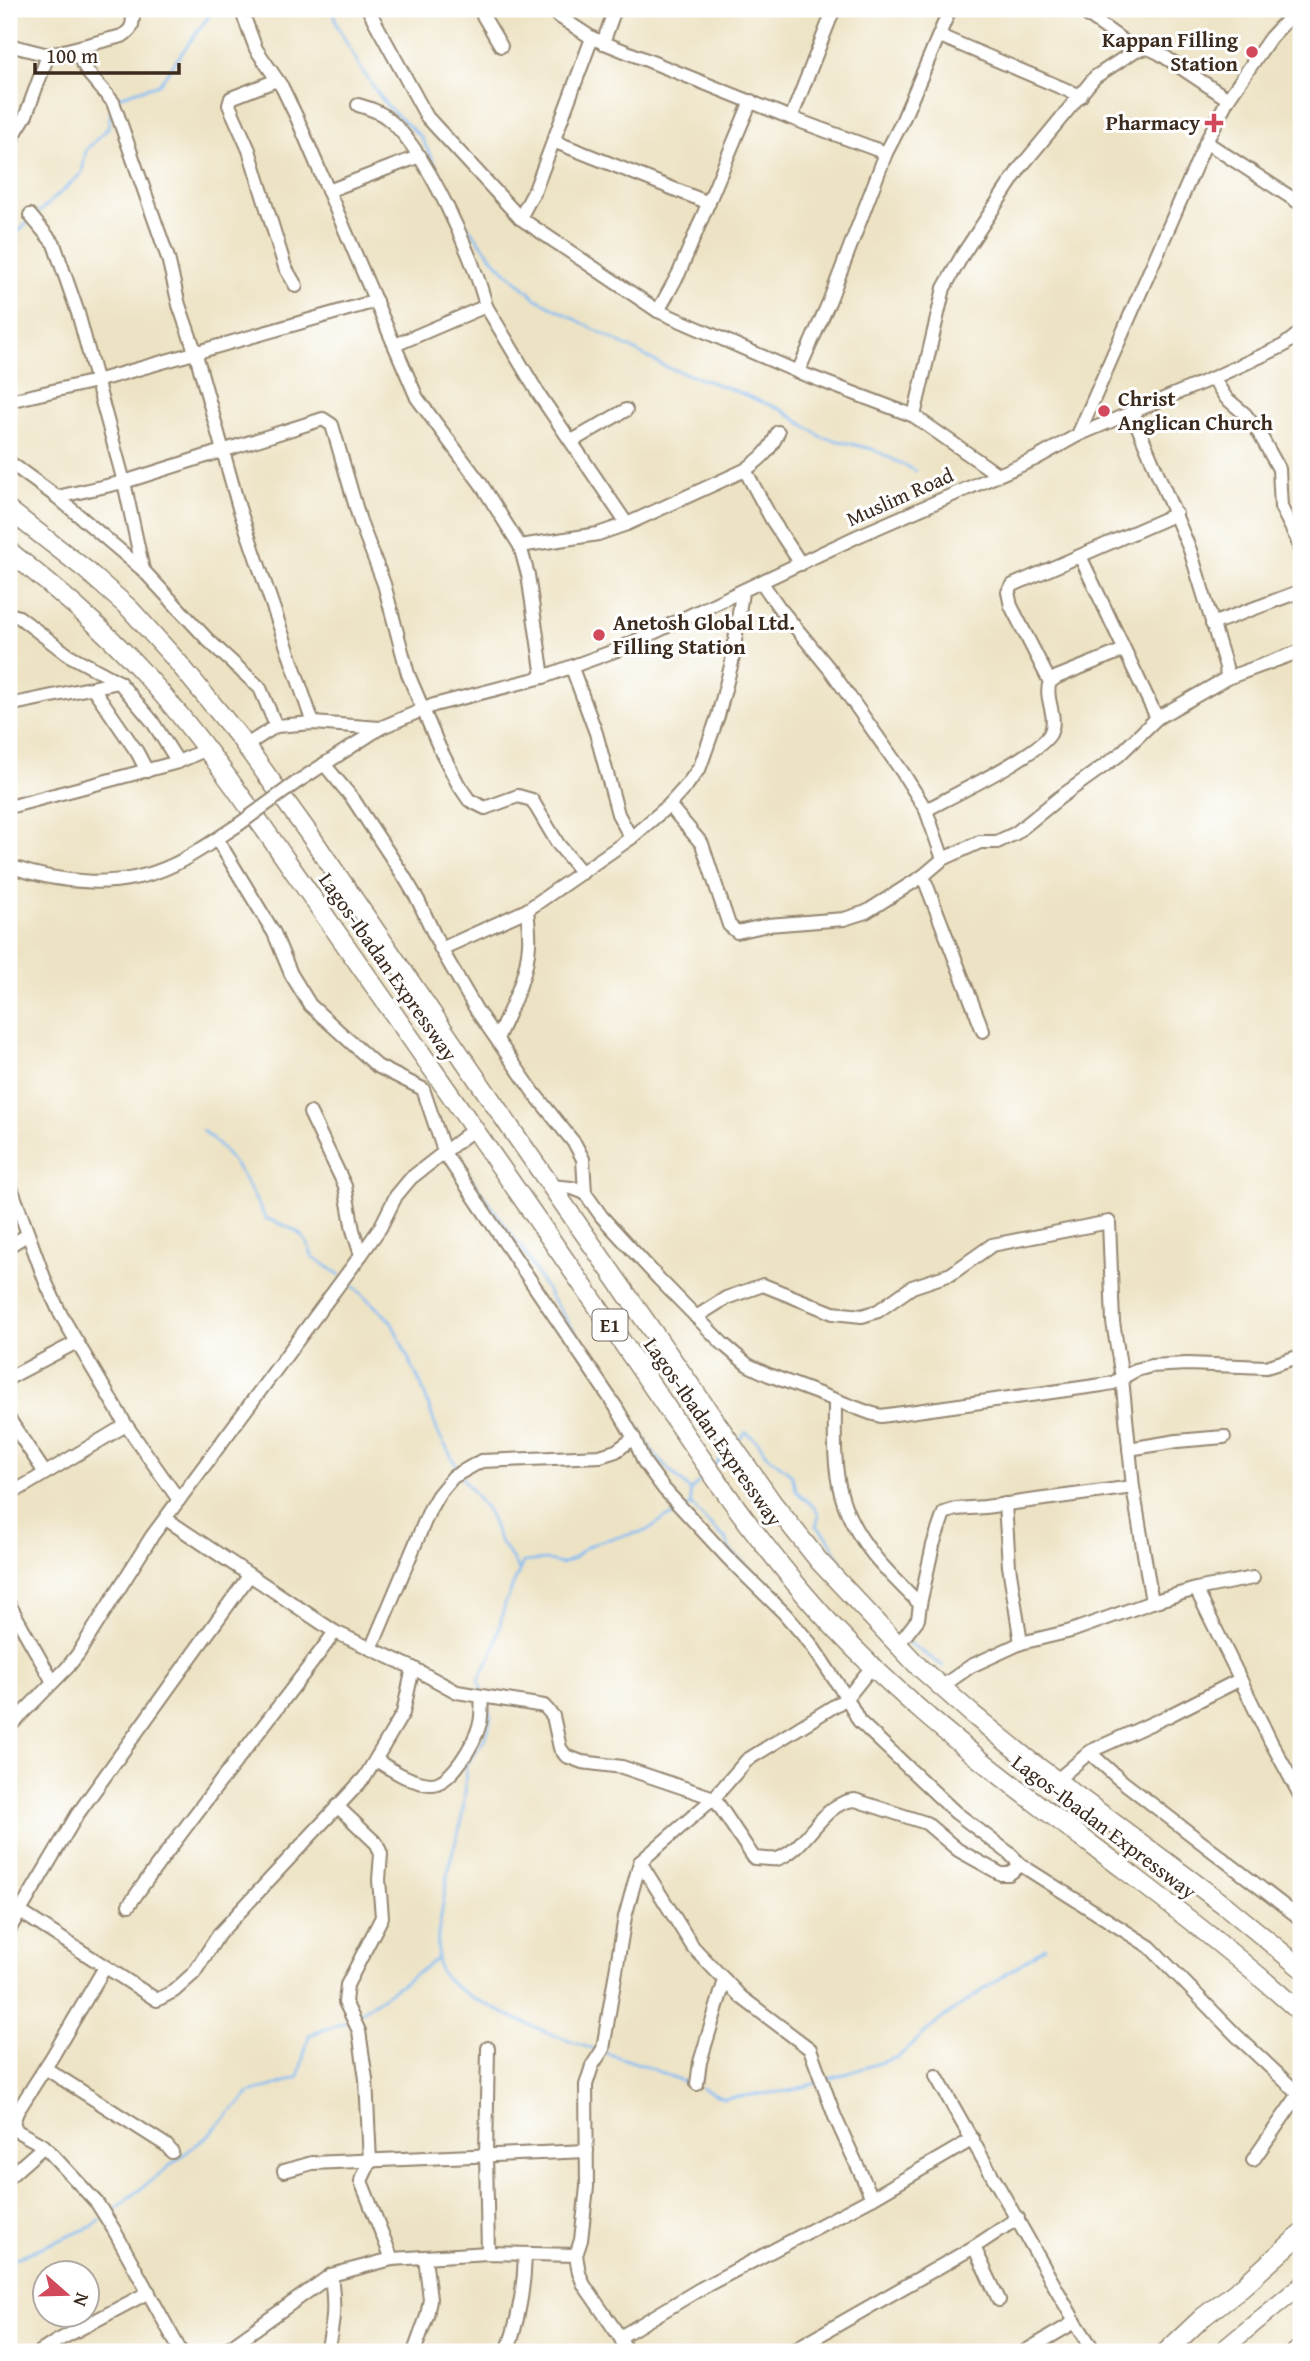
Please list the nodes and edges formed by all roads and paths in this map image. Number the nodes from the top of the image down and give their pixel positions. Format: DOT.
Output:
graph roads {
  1 [pos="133,9"];
  2 [pos="241,9"];
  3 [pos="368,9"];
  4 [pos="479,9"];
  5 [pos="551,9"];
  6 [pos="615,9"];
  7 [pos="833,9"];
  8 [pos="950,9"];
  9 [pos="1080,9"];
  10 [pos="1297,9"];
  11 [pos="940,36"];
  12 [pos="598,41"];
  13 [pos="9,45"];
  14 [pos="501,46"];
  15 [pos="74,49"];
  16 [pos="1136,50"];
  17 [pos="48,55"];
  18 [pos="277,80"];
  19 [pos="1081,96"];
  20 [pos="1228,99"];
  21 [pos="751,101"];
  22 [pos="358,105"];
  23 [pos="791,118"];
  24 [pos="553,141"];
  25 [pos="1206,142"];
  26 [pos="9,143"];
  27 [pos="886,153"];
  28 [pos="420,156"];
  29 [pos="328,191"];
  30 [pos="709,204"];
  31 [pos="1301,204"];
  32 [pos="30,215"];
  33 [pos="520,218"];
  34 [pos="296,286"];
  35 [pos="376,300"];
  36 [pos="486,306"];
  37 [pos="658,311"];
  38 [pos="1301,332"];
  39 [pos="395,345"];
  40 [pos="195,351"];
  41 [pos="798,372"];
  42 [pos="1213,378"];
  43 [pos="96,381"];
  44 [pos="9,401"];
  45 [pos="626,410"];
  46 [pos="1132,413"];
  47 [pos="914,416"];
  48 [pos="778,432"];
  49 [pos="1079,435"];
  50 [pos="572,441"];
  51 [pos="223,451"];
  52 [pos="9,463"];
  53 [pos="745,470"];
  54 [pos="997,474"];
  55 [pos="124,482"];
  56 [pos="57,498"];
  57 [pos="9,510"];
  58 [pos="1176,514"];
  59 [pos="627,524"];
  60 [pos="520,546"];
  61 [pos="9,551"];
  62 [pos="1301,554"];
  63 [pos="1080,556"];
  64 [pos="801,564"];
  65 [pos="143,570"];
  66 [pos="762,583"];
  67 [pos="1301,591"];
  68 [pos="742,592"];
  69 [pos="9,614"];
  70 [pos="1212,624"];
  71 [pos="1124,650"];
  72 [pos="1301,651"];
  73 [pos="572,668"];
  74 [pos="543,677"];
  75 [pos="1227,678"];
  76 [pos="119,682"];
  77 [pos="1050,682"];
  78 [pos="93,688"];
  79 [pos="9,705"];
  80 [pos="423,709"];
  81 [pos="1157,718"];
  82 [pos="313,723"];
  83 [pos="276,726"];
  84 [pos="380,728"];
  85 [pos="246,746"];
  86 [pos="207,749"];
  87 [pos="178,762"];
  88 [pos="324,764"];
  89 [pos="147,771"];
  90 [pos="669,805"];
  91 [pos="9,807"];
  92 [pos="926,810"];
  93 [pos="631,838"];
  94 [pos="217,839"];
  95 [pos="943,859"];
  96 [pos="9,866"];
  97 [pos="582,873"];
  98 [pos="923,876"];
  99 [pos="527,910"];
  100 [pos="441,949"];
  101 [pos="983,1031"];
  102 [pos="497,1039"];
  103 [pos="310,1113"];
  104 [pos="474,1129"];
  105 [pos="445,1154"];
  106 [pos="9,1182"];
  107 [pos="551,1186"];
  108 [pos="584,1193"];
  109 [pos="27,1235"];
  110 [pos="9,1246"];
  111 [pos="361,1255"];
  112 [pos="696,1317"];
  113 [pos="77,1342"];
  114 [pos="1301,1359"];
  115 [pos="1122,1377"];
  116 [pos="9,1378"];
  117 [pos="835,1401"];
  118 [pos="9,1419"];
  119 [pos="126,1425"];
  120 [pos="1224,1437"];
  121 [pos="634,1438"];
  122 [pos="1129,1449"];
  123 [pos="45,1473"];
  124 [pos="1133,1487"];
  125 [pos="9,1495"];
  126 [pos="179,1500"];
  127 [pos="1005,1504"];
  128 [pos="166,1519"];
  129 [pos="249,1576"];
  130 [pos="1253,1578"];
  131 [pos="1196,1589"];
  132 [pos="1152,1602"];
  133 [pos="9,1604"];
  134 [pos="920,1604"];
  135 [pos="335,1632"];
  136 [pos="1021,1643"];
  137 [pos="898,1645"];
  138 [pos="371,1649"];
  139 [pos="413,1668"];
  140 [pos="871,1668"];
  141 [pos="1239,1680"];
  142 [pos="53,1682"];
  143 [pos="941,1687"];
  144 [pos="482,1696"];
  145 [pos="847,1698"];
  146 [pos="10,1723"];
  147 [pos="1088,1752"];
  148 [pos="376,1760"];
  149 [pos="1057,1780"];
  150 [pos="1301,1797"];
  151 [pos="714,1798"];
  152 [pos="337,1806"];
  153 [pos="640,1862"];
  154 [pos="1021,1865"];
  155 [pos="129,1905"];
  156 [pos="19,1911"];
  157 [pos="1301,1919"];
  158 [pos="9,1930"];
  159 [pos="104,1967"];
  160 [pos="1301,1968"];
  161 [pos="725,1980"];
  162 [pos="1301,2013"];
  163 [pos="488,2048"];
  164 [pos="46,2068"];
  165 [pos="936,2076"];
  166 [pos="697,2084"];
  167 [pos="1300,2095"];
  168 [pos="973,2139"];
  169 [pos="44,2146"];
  170 [pos="587,2151"];
  171 [pos="172,2152"];
  172 [pos="486,2155"];
  173 [pos="1253,2160"];
  174 [pos="370,2162"];
  175 [pos="284,2171"];
  176 [pos="9,2177"];
  177 [pos="872,2198"];
  178 [pos="1018,2218"];
  179 [pos="1301,2234"];
  180 [pos="974,2247"];
  181 [pos="488,2253"];
  182 [pos="525,2255"];
  183 [pos="576,2255"];
  184 [pos="425,2257"];
  185 [pos="392,2259"];
  186 [pos="331,2275"];
  187 [pos="1301,2285"];
  188 [pos="149,2292"];
  189 [pos="999,2300"];
  190 [pos="1075,2322"];
  191 [pos="620,2337"];
  192 [pos="60,2346"];
  193 [pos="1301,2348"];
  194 [pos="40,2352"];
  195 [pos="181,2352"];
  196 [pos="223,2352"];
  197 [pos="327,2352"];
  198 [pos="414,2352"];
  199 [pos="507,2352"];
  200 [pos="627,2352"];
  201 [pos="790,2352"];
  202 [pos="1024,2352"];
  203 [pos="1095,2352"];
  204 [pos="1166,2352"];
  205 [pos="1220,2352"];
  206 [pos="1296,2352"];
  1 -- 15 [label="street"];
  2 -- 18 [label="street"];
  3 -- 33 [label="street"];
  4 -- 14 [label="street"];
  5 -- 12 [label="street"];
  6 -- 12 [label="street"];
  7 -- 23 [label="street"];
  8 -- 11 [label="street"];
  9 -- 16 [label="street"];
  10 -- 20 [label="street"];
  11 -- 19 [label="street"];
  11 -- 27 [label="street"];
  12 -- 21 [label="street"];
  12 -- 24 [label="street"];
  13 -- 17 [label="street"];
  15 -- 17 [label="street"];
  15 -- 40 [label="street"];
  16 -- 19 [label="street"];
  16 -- 20 [label="street"];
  17 -- 26 [label="street"];
  18 -- 29 [label="street"];
  18 -- 34 [label="street"];
  19 -- 47 [label="street"];
  20 -- 25 [label="street"];
  21 -- 23 [label="street"];
  21 -- 30 [label="street"];
  22 -- 28 [label="street"];
  23 -- 27 [label="street"];
  24 -- 30 [label="street"];
  24 -- 33 [label="street"];
  25 -- 31 [label="street"];
  25 -- 49 [label="street"];
  27 -- 41 [label="street"];
  28 -- 29 [label="street"];
  28 -- 36 [label="street"];
  29 -- 35 [label="street"];
  30 -- 37 [label="street"];
  32 -- 43 [label="street"];
  33 -- 37 [label="street"];
  35 -- 39 [label="street"];
  35 -- 40 [label="street"];
  36 -- 39 [label="street"];
  36 -- 50 [label="street"];
  37 -- 41 [label="street"];
  38 -- 42 [label="street, Muslim Road"];
  39 -- 60 [label="street"];
  40 -- 43 [label="street"];
  40 -- 51 [label="street"];
  41 -- 47 [label="street"];
  42 -- 46 [label="street, Muslim Road"];
  42 -- 62 [label="street"];
  43 -- 44 [label="street"];
  43 -- 55 [label="street"];
  45 -- 50 [label="street"];
  46 -- 49 [label="street, Muslim Road"];
  46 -- 58 [label="street"];
  47 -- 54 [label="street"];
  48 -- 53 [label="street"];
  49 -- 54 [label="street, Muslim Road"];
  50 -- 59 [label="street"];
  51 -- 55 [label="street"];
  51 -- 80 [label="street"];
  51 -- 82 [label="street"];
  52 -- 56 [label="street"];
  53 -- 59 [label="street"];
  53 -- 64 [label="street"];
  54 -- 64 [label="street, Muslim Road"];
  55 -- 56 [label="street"];
  55 -- 65 [label="street"];
  56 -- 65 [label="street"];
  57 -- 85 [label="highway, Lagos-Ibadan Expressway / E1"];
  58 -- 63 [label="street"];
  58 -- 70 [label="street"];
  59 -- 60 [label="street"];
  60 -- 74 [label="street"];
  61 -- 86 [label="highway, Lagos-Ibadan Expressway / E1"];
  63 -- 71 [label="street"];
  63 -- 77 [label="street"];
  64 -- 66 [label="street, Muslim Road"];
  65 -- 83 [label="street"];
  66 -- 68 [label="street, Muslim Road"];
  66 -- 92 [label="street"];
  67 -- 70 [label="street"];
  68 -- 73 [label="street, Muslim Road"];
  68 -- 90 [label="street"];
  69 -- 76 [label="street"];
  70 -- 75 [label="street"];
  71 -- 77 [label="street"];
  71 -- 81 [label="street"];
  72 -- 75 [label="street"];
  73 -- 74 [label="street, Muslim Road"];
  73 -- 93 [label="street"];
  74 -- 80 [label="street, Muslim Road"];
  75 -- 81 [label="street"];
  76 -- 78 [label="street"];
  76 -- 87 [label="street"];
  77 -- 92 [label="street"];
  78 -- 79 [label="street"];
  78 -- 89 [label="street"];
  80 -- 84 [label="street, Muslim Road"];
  80 -- 97 [label="street"];
  81 -- 95 [label="street"];
  82 -- 83 [label="street"];
  82 -- 84 [label="street"];
  83 -- 85 [label="street"];
  84 -- 88 [label="street, Muslim Road"];
  85 -- 107 [label="highway, Lagos-Ibadan Expressway / E1"];
  86 -- 87 [label="street"];
  86 -- 104 [label="highway, Lagos-Ibadan Expressway / E1"];
  87 -- 89 [label="street"];
  88 -- 94 [label="street, Muslim Road, bridge"];
  88 -- 100 [label="street"];
  89 -- 91 [label="street"];
  90 -- 93 [label="street"];
  90 -- 98 [label="street"];
  92 -- 95 [label="street"];
  93 -- 97 [label="street"];
  94 -- 96 [label="street, Muslim Road"];
  94 -- 105 [label="street"];
  95 -- 98 [label="street"];
  97 -- 99 [label="street"];
  98 -- 101 [label="street"];
  99 -- 100 [label="street"];
  99 -- 102 [label="street"];
  100 -- 102 [label="street"];
  102 -- 108 [label="street"];
  103 -- 111 [label="street"];
  104 -- 105 [label="street"];
  104 -- 140 [label="highway, Lagos-Ibadan Expressway / E1"];
  105 -- 111 [label="street"];
  105 -- 121 [label="street"];
  106 -- 109 [label="street"];
  107 -- 108 [label="street"];
  107 -- 137 [label="highway, Lagos-Ibadan Expressway / E1"];
  108 -- 112 [label="street"];
  109 -- 110 [label="street"];
  109 -- 113 [label="street"];
  111 -- 126 [label="street"];
  112 -- 115 [label="street"];
  112 -- 117 [label="street"];
  113 -- 116 [label="street"];
  113 -- 119 [label="street"];
  114 -- 115 [label="street"];
  115 -- 117 [label="street"];
  115 -- 122 [label="street"];
  117 -- 134 [label="street"];
  118 -- 123 [label="street"];
  119 -- 123 [label="street"];
  119 -- 126 [label="street"];
  120 -- 122 [label="street"];
  121 -- 138 [label="street"];
  121 -- 145 [label="street"];
  122 -- 124 [label="street"];
  123 -- 125 [label="street"];
  124 -- 127 [label="street"];
  124 -- 132 [label="street"];
  126 -- 128 [label="street"];
  127 -- 134 [label="street"];
  127 -- 136 [label="street"];
  128 -- 129 [label="street"];
  128 -- 142 [label="street"];
  129 -- 135 [label="street"];
  129 -- 156 [label="street"];
  130 -- 131 [label="street"];
  131 -- 132 [label="street"];
  131 -- 141 [label="street"];
  132 -- 136 [label="street"];
  133 -- 142 [label="street"];
  134 -- 137 [label="street"];
  135 -- 138 [label="street"];
  135 -- 155 [label="street"];
  136 -- 143 [label="street"];
  137 -- 143 [label="highway, Lagos-Ibadan Expressway / E1"];
  138 -- 139 [label="street"];
  139 -- 144 [label="street"];
  139 -- 148 [label="street"];
  140 -- 145 [label="street"];
  140 -- 162 [label="highway, Lagos-Ibadan Expressway / E1"];
  141 -- 147 [label="street"];
  141 -- 150 [label="street"];
  142 -- 146 [label="street"];
  143 -- 149 [label="highway, Lagos-Ibadan Expressway / E1"];
  144 -- 148 [label="street"];
  144 -- 151 [label="street"];
  145 -- 151 [label="street"];
  145 -- 154 [label="street"];
  147 -- 149 [label="street"];
  147 -- 157 [label="street"];
  148 -- 152 [label="street"];
  149 -- 160 [label="highway, Lagos-Ibadan Expressway / E1"];
  151 -- 153 [label="street"];
  151 -- 154 [label="street"];
  152 -- 159 [label="street"];
  152 -- 174 [label="street"];
  153 -- 161 [label="street"];
  153 -- 170 [label="street"];
  154 -- 167 [label="street"];
  156 -- 158 [label="street"];
  156 -- 159 [label="street"];
  159 -- 164 [label="street"];
  161 -- 166 [label="street"];
  161 -- 177 [label="street"];
  163 -- 172 [label="street"];
  164 -- 169 [label="street"];
  164 -- 171 [label="street"];
  165 -- 168 [label="street"];
  167 -- 173 [label="street"];
  168 -- 177 [label="street"];
  168 -- 178 [label="street"];
  169 -- 176 [label="street"];
  169 -- 188 [label="street"];
  170 -- 172 [label="street"];
  170 -- 183 [label="street"];
  172 -- 174 [label="street"];
  172 -- 181 [label="street"];
  174 -- 175 [label="street"];
  174 -- 185 [label="street"];
  177 -- 191 [label="street"];
  178 -- 180 [label="street"];
  178 -- 190 [label="street"];
  179 -- 204 [label="highway"];
  180 -- 189 [label="street"];
  180 -- 201 [label="street"];
  181 -- 182 [label="street"];
  181 -- 184 [label="street"];
  182 -- 183 [label="street"];
  182 -- 199 [label="street"];
  183 -- 191 [label="street"];
  184 -- 185 [label="street"];
  184 -- 198 [label="street"];
  185 -- 186 [label="street"];
  186 -- 196 [label="street"];
  186 -- 197 [label="street"];
  187 -- 205 [label="main road"];
  188 -- 192 [label="street"];
  188 -- 195 [label="street"];
  190 -- 202 [label="street"];
  190 -- 203 [label="street"];
  191 -- 200 [label="street"];
  192 -- 194 [label="street"];
  193 -- 206 [label="highway"];
}
